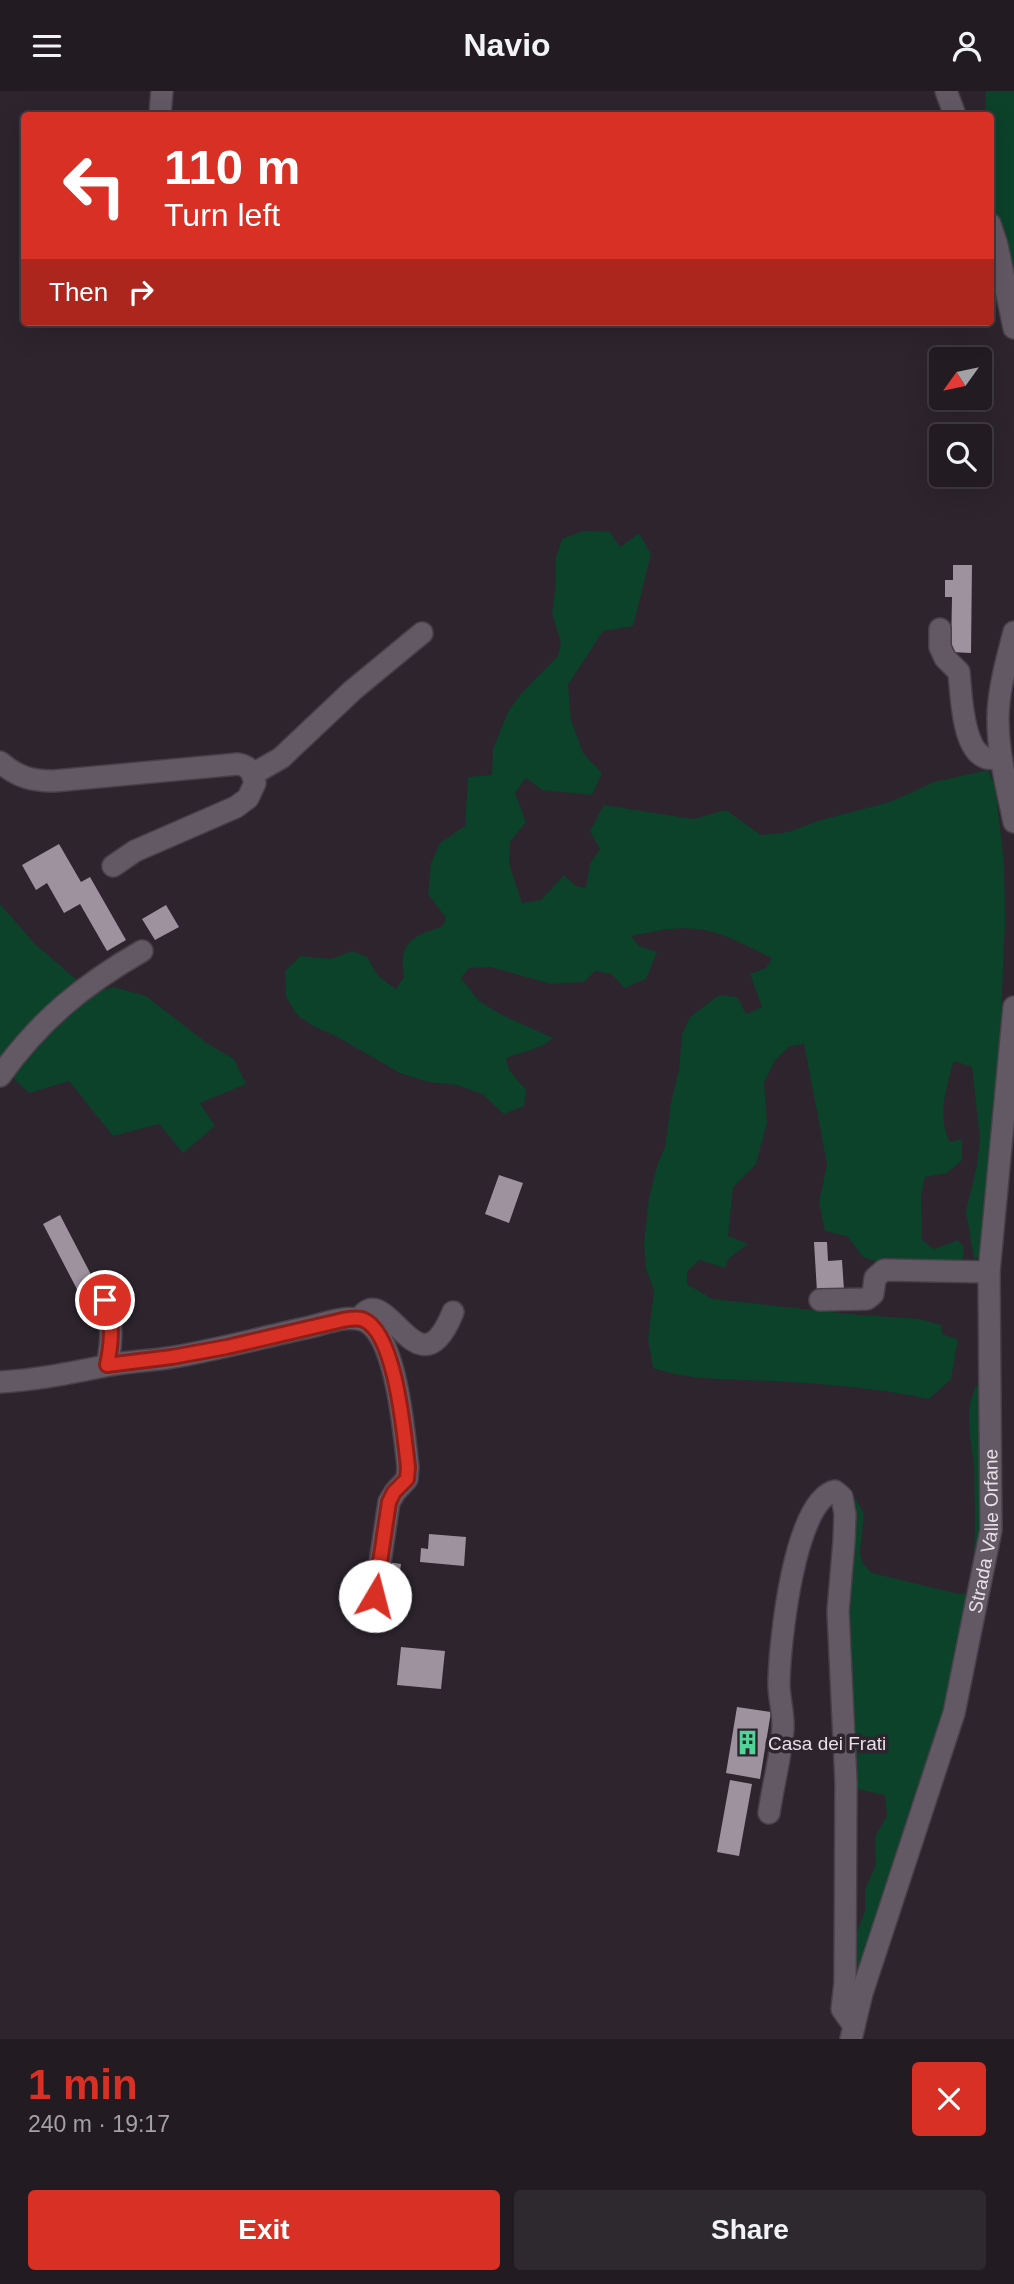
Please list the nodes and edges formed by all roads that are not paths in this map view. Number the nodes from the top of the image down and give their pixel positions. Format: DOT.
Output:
graph roads {
  1 [pos="162,91"];
  2 [pos="947,91"];
  3 [pos="160,112"];
  4 [pos="954,112"];
  5 [pos="994,236"];
  6 [pos="1014,328"];
  7 [pos="940,629"];
  8 [pos="1014,632"];
  9 [pos="422,633"];
  10 [pos="1001,758"];
  11 [pos="0,762"];
  12 [pos="253,774"];
  13 [pos="1014,822"];
  14 [pos="114,866"];
  15 [pos="142,951"];
  16 [pos="1014,1007"];
  17 [pos="0,1076"];
  18 [pos="989,1272"];
  19 [pos="105,1300"];
  20 [pos="820,1300"];
  21 [pos="453,1312"];
  22 [pos="360,1318"];
  23 [pos="107,1365"];
  24 [pos="0,1382"];
  25 [pos="375,1596"];
  26 [pos="768,1812"];
  27 [pos="853,2032"];
  1 -- 3 [label="street"];
  2 -- 4 [label="street"];
  5 -- 6 [label="street"];
  7 -- 10 [label="street"];
  8 -- 10 [label="street"];
  9 -- 12 [label="street"];
  10 -- 13 [label="street"];
  11 -- 12 [label="street"];
  12 -- 14 [label="street"];
  15 -- 17 [label="street"];
  16 -- 18 [label="street, Strada Valle Orfane"];
  18 -- 20 [label="street"];
  18 -- 27 [label="street, Strada Valle Orfane"];
  19 -- 23 [label="street"];
  21 -- 22 [label="street"];
  22 -- 23 [label="street"];
  22 -- 25 [label="street"];
  23 -- 24 [label="street"];
  26 -- 27 [label="street"];
}
